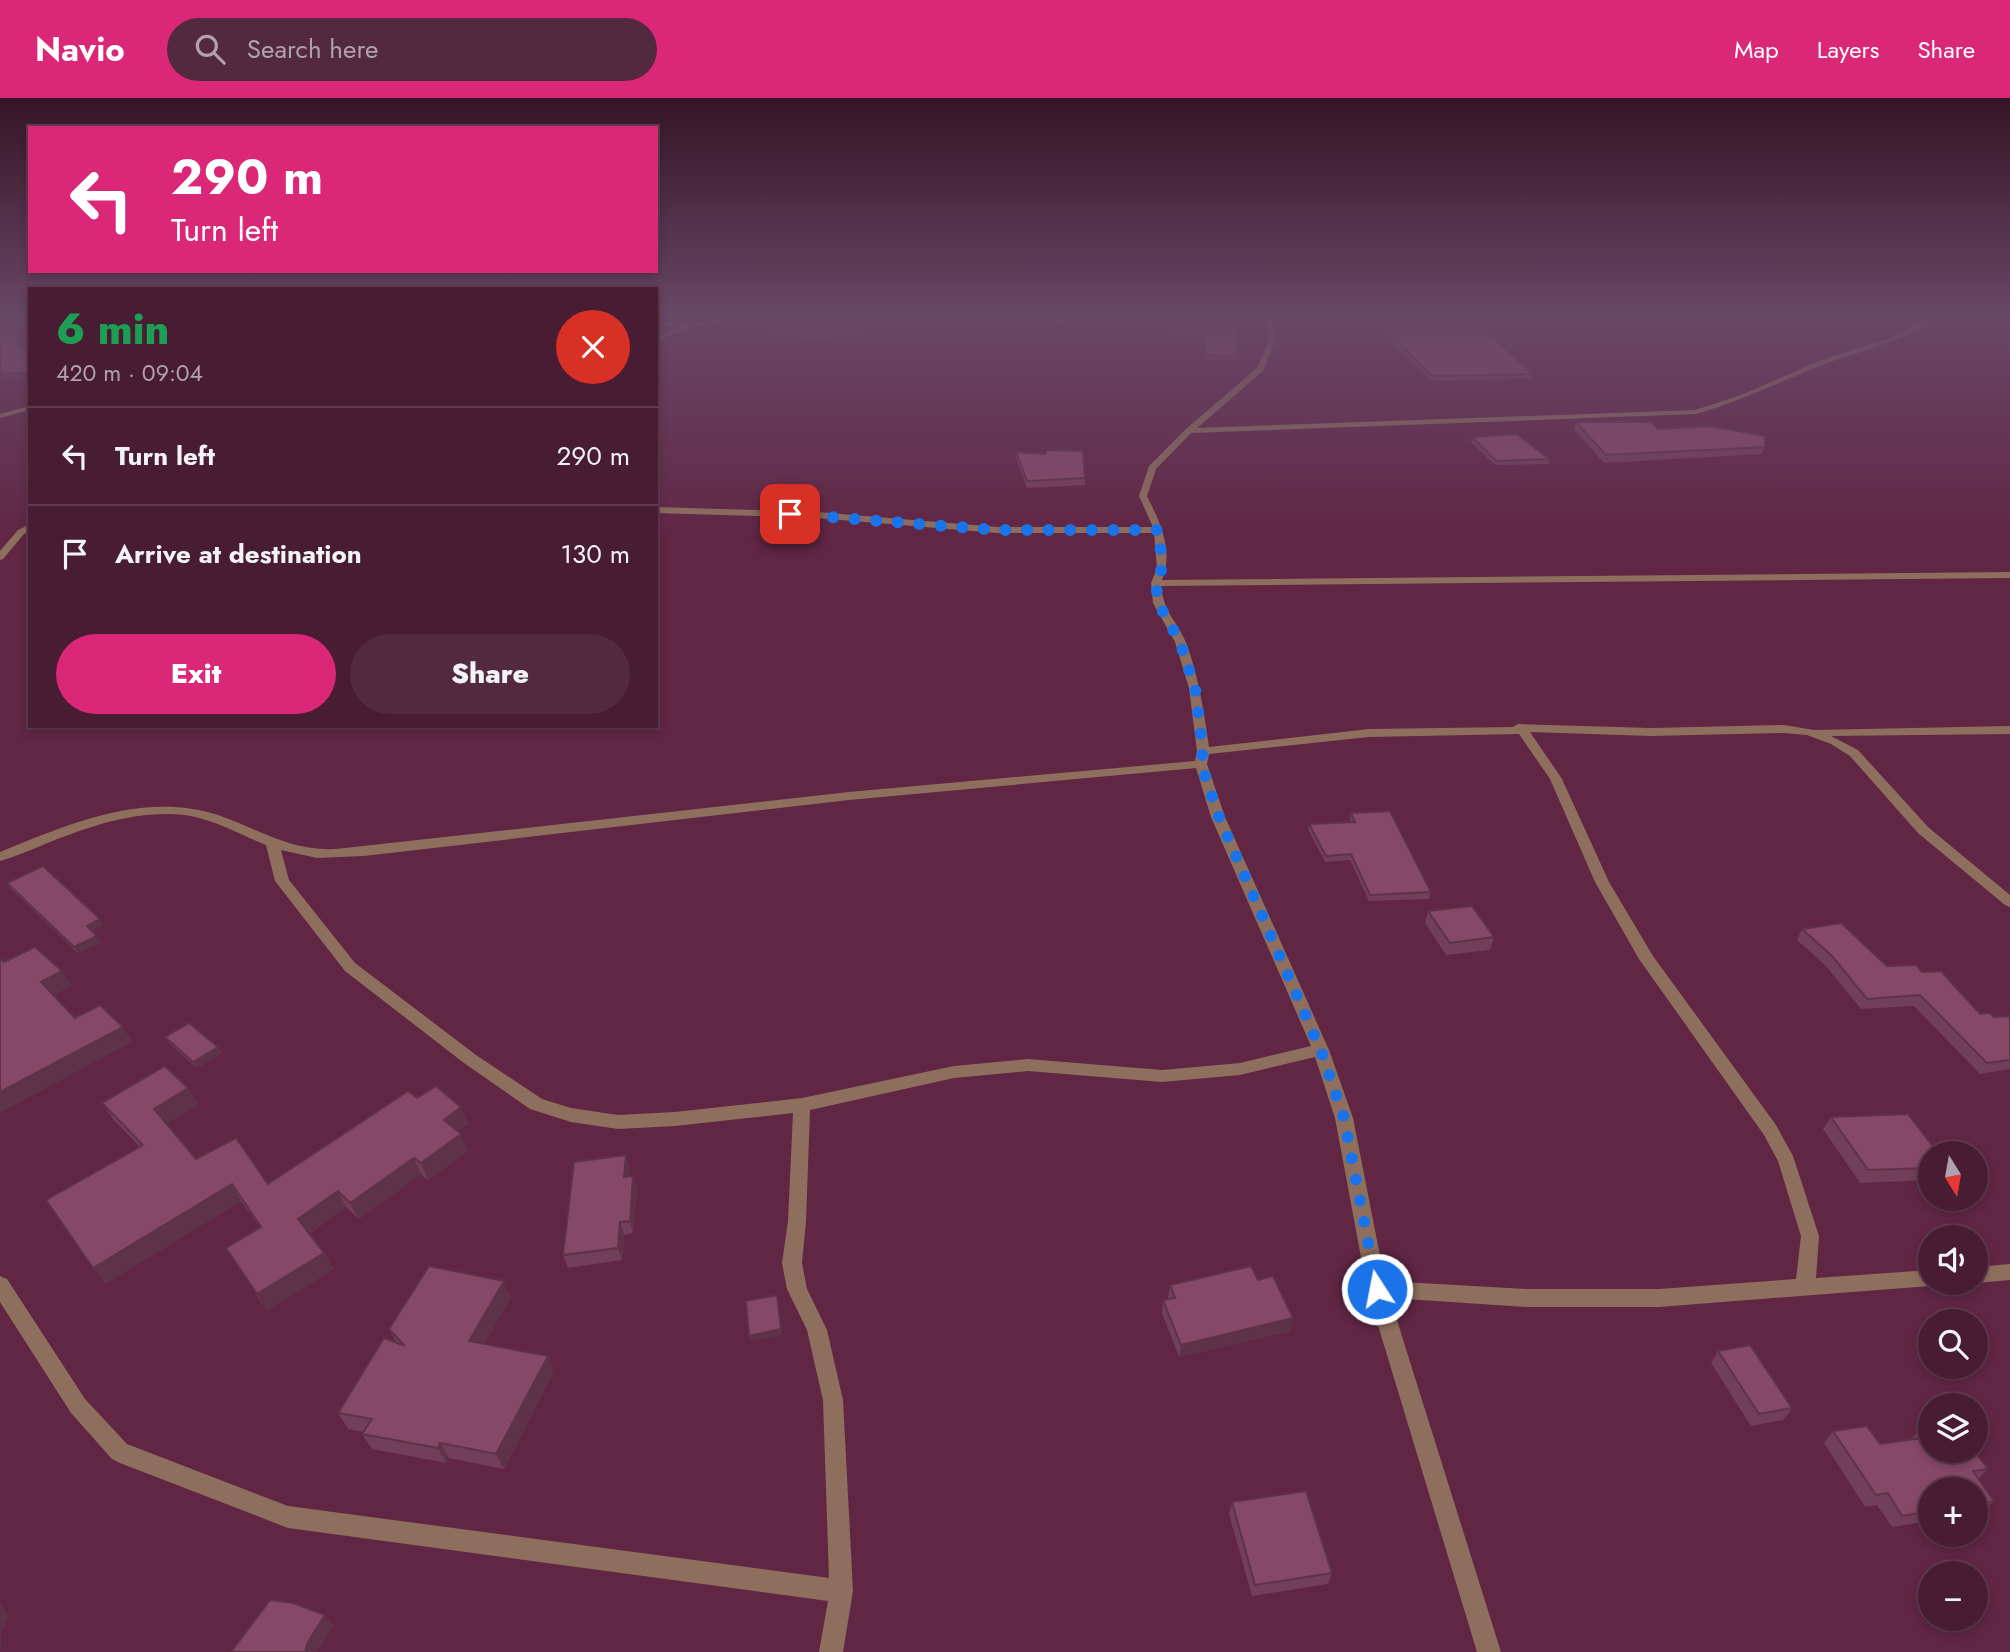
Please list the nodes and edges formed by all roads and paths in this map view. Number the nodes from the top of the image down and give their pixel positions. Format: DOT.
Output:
graph roads {
  1 [pos="1233,393"];
  2 [pos="1754,393"];
  3 [pos="28,409"];
  4 [pos="0,416"];
  5 [pos="1189,431"];
  6 [pos="658,510"];
  7 [pos="28,528"];
  8 [pos="1159,530"];
  9 [pos="0,557"];
  10 [pos="2010,575"];
  11 [pos="1156,583"];
  12 [pos="1523,730"];
  13 [pos="2010,730"];
  14 [pos="1810,732"];
  15 [pos="1202,757"];
  16 [pos="272,842"];
  17 [pos="0,857"];
  18 [pos="2010,902"];
  19 [pos="1321,1051"];
  20 [pos="802,1105"];
  21 [pos="2010,1272"];
  22 [pos="1988,1274"];
  23 [pos="1918,1279"];
  24 [pos="0,1285"];
  25 [pos="1805,1287"];
  26 [pos="1377,1289"];
  27 [pos="841,1591"];
  28 [pos="831,1652"];
  29 [pos="1489,1652"];
  1 -- 5 [label="street"];
  2 -- 5 [label="street"];
  3 -- 4 [label="street"];
  5 -- 8 [label="street"];
  6 -- 8 [label="street"];
  7 -- 9 [label="street"];
  8 -- 11 [label="street"];
  10 -- 11 [label="street"];
  11 -- 15 [label="street"];
  12 -- 14 [label="street"];
  12 -- 15 [label="street"];
  12 -- 25 [label="street"];
  13 -- 14 [label="street"];
  14 -- 18 [label="street"];
  15 -- 16 [label="street"];
  15 -- 19 [label="street"];
  16 -- 17 [label="street"];
  16 -- 20 [label="street"];
  19 -- 20 [label="street"];
  19 -- 26 [label="street"];
  20 -- 27 [label="street"];
  21 -- 22 [label="street"];
  23 -- 25 [label="street"];
  24 -- 27 [label="street"];
  25 -- 26 [label="street"];
  26 -- 29 [label="street"];
  27 -- 28 [label="street"];
}
